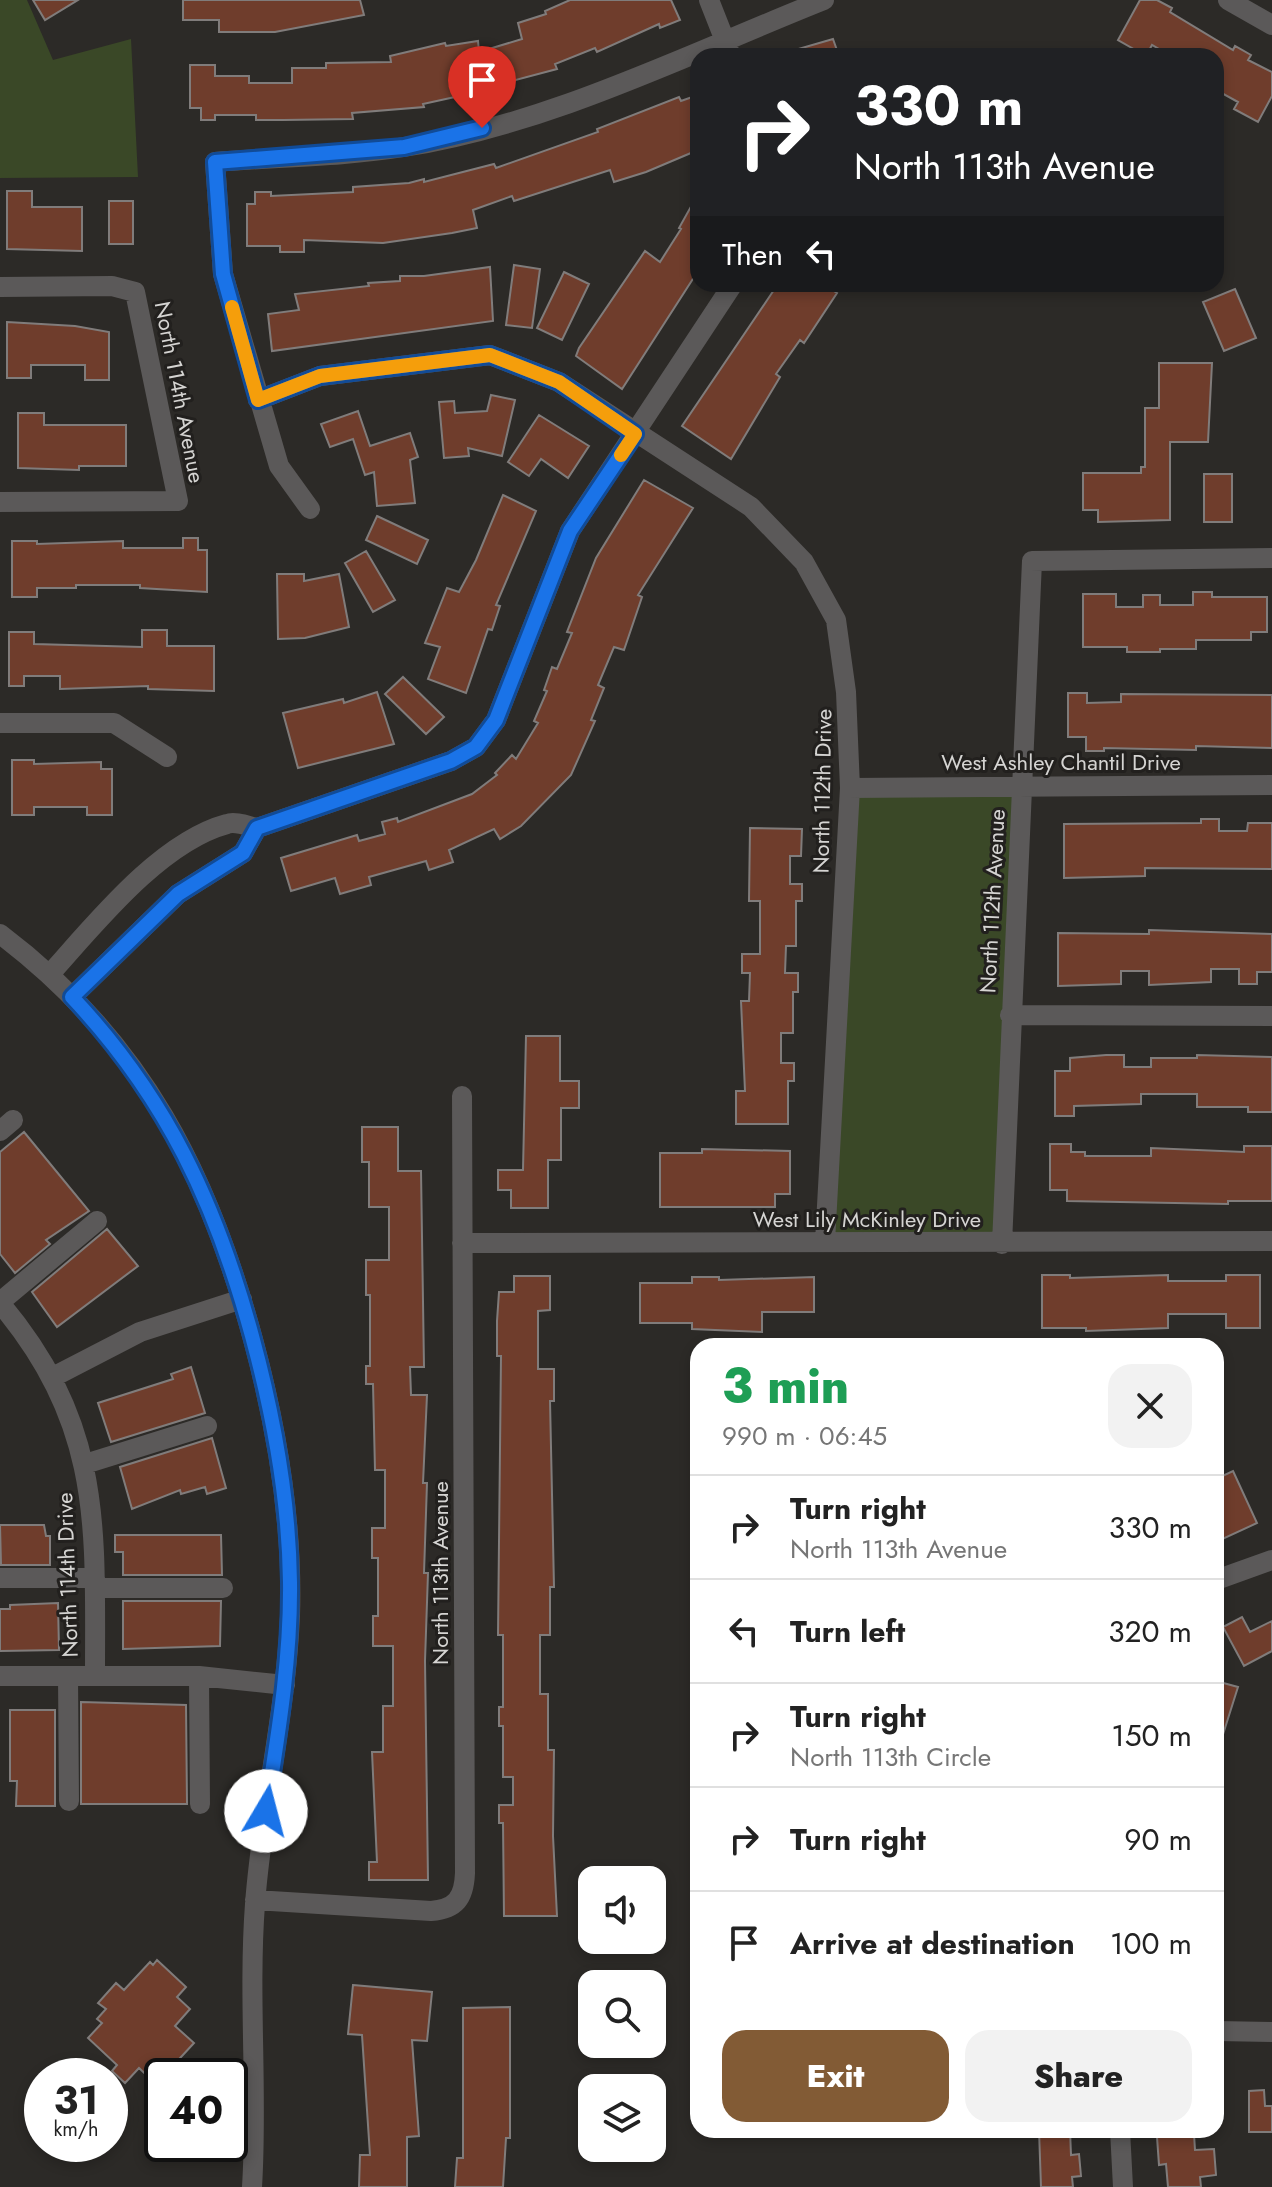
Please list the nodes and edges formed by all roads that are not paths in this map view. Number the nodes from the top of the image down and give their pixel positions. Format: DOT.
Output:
graph roads {
  1 [pos="709,0"];
  2 [pos="824,0"];
  3 [pos="1228,0"];
  4 [pos="1272,25"];
  5 [pos="728,48"];
  6 [pos="690,61"];
  7 [pos="0,287"];
  8 [pos="728,292"];
  9 [pos="258,400"];
  10 [pos="635,434"];
  11 [pos="0,502"];
  12 [pos="310,509"];
  13 [pos="1272,558"];
  14 [pos="0,723"];
  15 [pos="167,757"];
  16 [pos="1023,785"];
  17 [pos="1272,785"];
  18 [pos="850,788"];
  19 [pos="257,828"];
  20 [pos="183,847"];
  21 [pos="143,877"];
  22 [pos="199,878"];
  23 [pos="166,905"];
  24 [pos="0,934"];
  25 [pos="50,974"];
  26 [pos="72,997"];
  27 [pos="1010,1015"];
  28 [pos="1272,1016"];
  29 [pos="462,1096"];
  30 [pos="97,1221"];
  31 [pos="1272,1241"];
  32 [pos="825,1242"];
  33 [pos="462,1243"];
  34 [pos="1002,1244"];
  35 [pos="242,1299"];
  36 [pos="0,1302"];
  37 [pos="53,1377"];
  38 [pos="207,1426"];
  39 [pos="85,1464"];
  40 [pos="1272,1560"];
  41 [pos="1224,1577"];
  42 [pos="0,1578"];
  43 [pos="95,1583"];
  44 [pos="223,1588"];
  45 [pos="0,1676"];
  46 [pos="68,1676"];
  47 [pos="95,1676"];
  48 [pos="199,1676"];
  49 [pos="285,1685"];
  50 [pos="69,1801"];
  51 [pos="200,1804"];
  52 [pos="255,1900"];
  53 [pos="1224,2031"];
  54 [pos="1272,2032"];
  55 [pos="1120,2138"];
  56 [pos="252,2187"];
  57 [pos="1123,2187"];
  1 -- 5 [label="street"];
  2 -- 5 [label="street"];
  3 -- 4 [label="street"];
  6 -- 9 [label="street"];
  7 -- 11 [label="street, North 114th Avenue"];
  8 -- 10 [label="street"];
  9 -- 10 [label="street, North 112th Drive"];
  9 -- 12 [label="street"];
  10 -- 18 [label="street, North 112th Drive"];
  10 -- 19 [label="street"];
  13 -- 16 [label="street, North 112th Avenue"];
  14 -- 15 [label="street"];
  16 -- 17 [label="street, West Ashley Chantil Drive"];
  16 -- 18 [label="street, West Ashley Chantil Drive"];
  16 -- 27 [label="street, North 112th Avenue"];
  18 -- 32 [label="street, North 112th Drive"];
  19 -- 20 [label="street"];
  19 -- 22 [label="street"];
  20 -- 21 [label="street"];
  20 -- 22 [label="street"];
  21 -- 23 [label="street"];
  21 -- 25 [label="street"];
  22 -- 23 [label="street"];
  23 -- 26 [label="street"];
  24 -- 25 [label="street"];
  25 -- 26 [label="street"];
  26 -- 35 [label="street"];
  27 -- 28 [label="street"];
  27 -- 34 [label="street, North 112th Avenue"];
  29 -- 33 [label="street, North 113th Avenue"];
  30 -- 36 [label="street"];
  31 -- 34 [label="street, West Lily McKinley Drive"];
  32 -- 33 [label="street, West Lily McKinley Drive"];
  32 -- 34 [label="street, West Lily McKinley Drive"];
  33 -- 52 [label="street, North 113th Avenue"];
  35 -- 37 [label="street"];
  35 -- 49 [label="street"];
  36 -- 37 [label="street, North 114th Drive"];
  37 -- 39 [label="street, North 114th Drive"];
  38 -- 39 [label="street"];
  39 -- 43 [label="street, North 114th Drive"];
  40 -- 41 [label="street"];
  42 -- 43 [label="street"];
  43 -- 44 [label="street"];
  43 -- 47 [label="street, North 114th Drive"];
  45 -- 46 [label="street"];
  46 -- 47 [label="street"];
  46 -- 50 [label="street"];
  47 -- 48 [label="street"];
  48 -- 49 [label="street"];
  48 -- 51 [label="street"];
  49 -- 52 [label="street"];
  52 -- 56 [label="street"];
  53 -- 54 [label="street"];
  55 -- 57 [label="street"];
}
